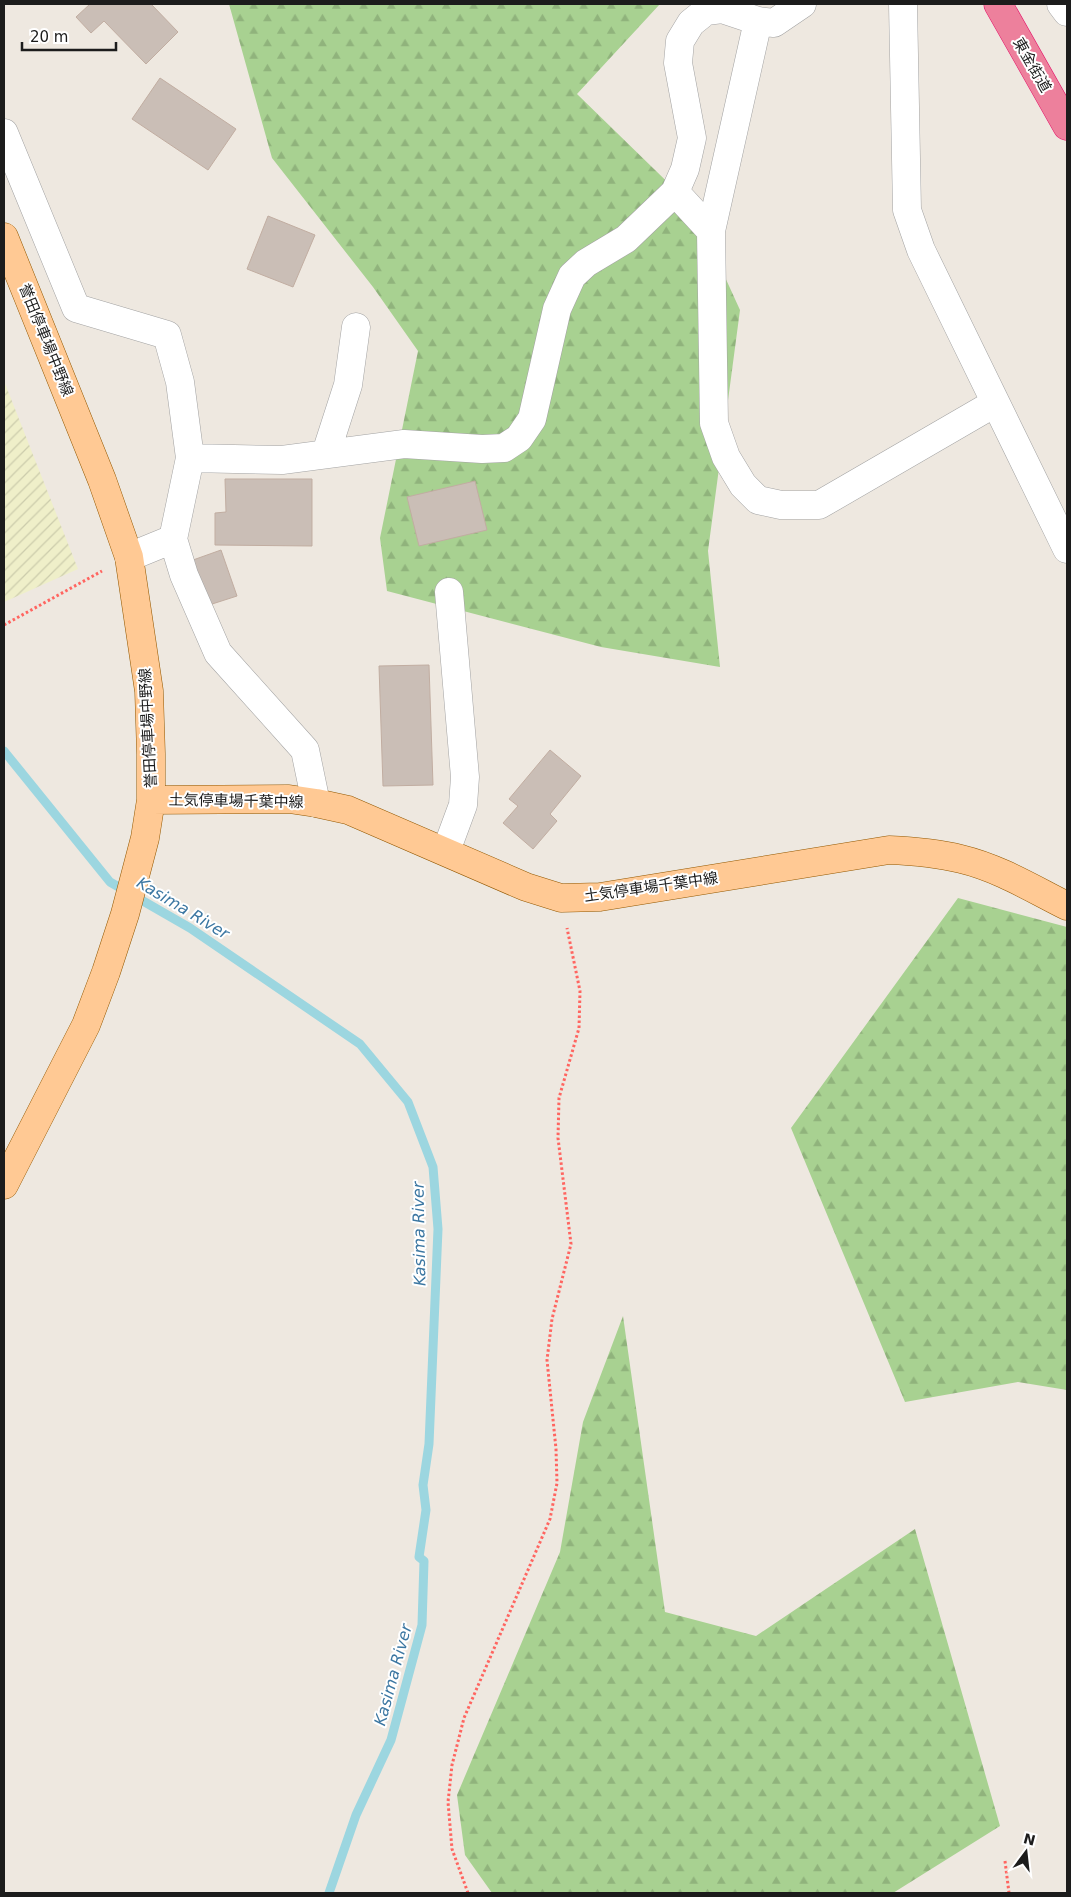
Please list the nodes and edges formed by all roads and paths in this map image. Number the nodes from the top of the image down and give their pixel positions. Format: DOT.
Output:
graph roads {
  1 [pos="802,4"];
  2 [pos="903,4"];
  3 [pos="998,4"];
  4 [pos="1061,4"];
  5 [pos="1067,12"];
  6 [pos="758,21"];
  7 [pos="1067,126"];
  8 [pos="4,132"];
  9 [pos="675,192"];
  10 [pos="711,231"];
  11 [pos="4,237"];
  12 [pos="356,327"];
  13 [pos="994,403"];
  14 [pos="326,453"];
  15 [pos="190,458"];
  16 [pos="173,539"];
  17 [pos="1067,549"];
  18 [pos="129,557"];
  19 [pos="449,592"];
  20 [pos="4,625"];
  21 [pos="151,800"];
  22 [pos="316,803"];
  23 [pos="446,851"];
  24 [pos="562,898"];
  25 [pos="1067,906"];
  26 [pos="4,1185"];
  27 [pos="1005,1861"];
  28 [pos="468,1893"];
  29 [pos="1009,1893"];
  1 -- 6 [label="street"];
  2 -- 13 [label="street"];
  3 -- 7 [label="highway, 東金街道"];
  4 -- 5 [label="street"];
  6 -- 9 [label="street"];
  6 -- 10 [label="street"];
  8 -- 15 [label="street"];
  9 -- 10 [label="street"];
  9 -- 14 [label="street"];
  10 -- 13 [label="street"];
  11 -- 18 [label="main road, 誉田停車場中野線"];
  12 -- 14 [label="street"];
  13 -- 17 [label="street"];
  14 -- 15 [label="street"];
  15 -- 16 [label="street"];
  16 -- 18 [label="street"];
  16 -- 22 [label="street"];
  18 -- 20 [label="path"];
  18 -- 21 [label="main road, 誉田停車場中野線"];
  19 -- 23 [label="street"];
  21 -- 22 [label="main road, 土気停車場千葉中線"];
  21 -- 26 [label="main road, 誉田停車場中野線"];
  22 -- 23 [label="main road, 土気停車場千葉中線"];
  23 -- 24 [label="main road, 土気停車場千葉中線"];
  24 -- 25 [label="main road, 土気停車場千葉中線"];
  24 -- 28 [label="path"];
  27 -- 29 [label="path"];
}
